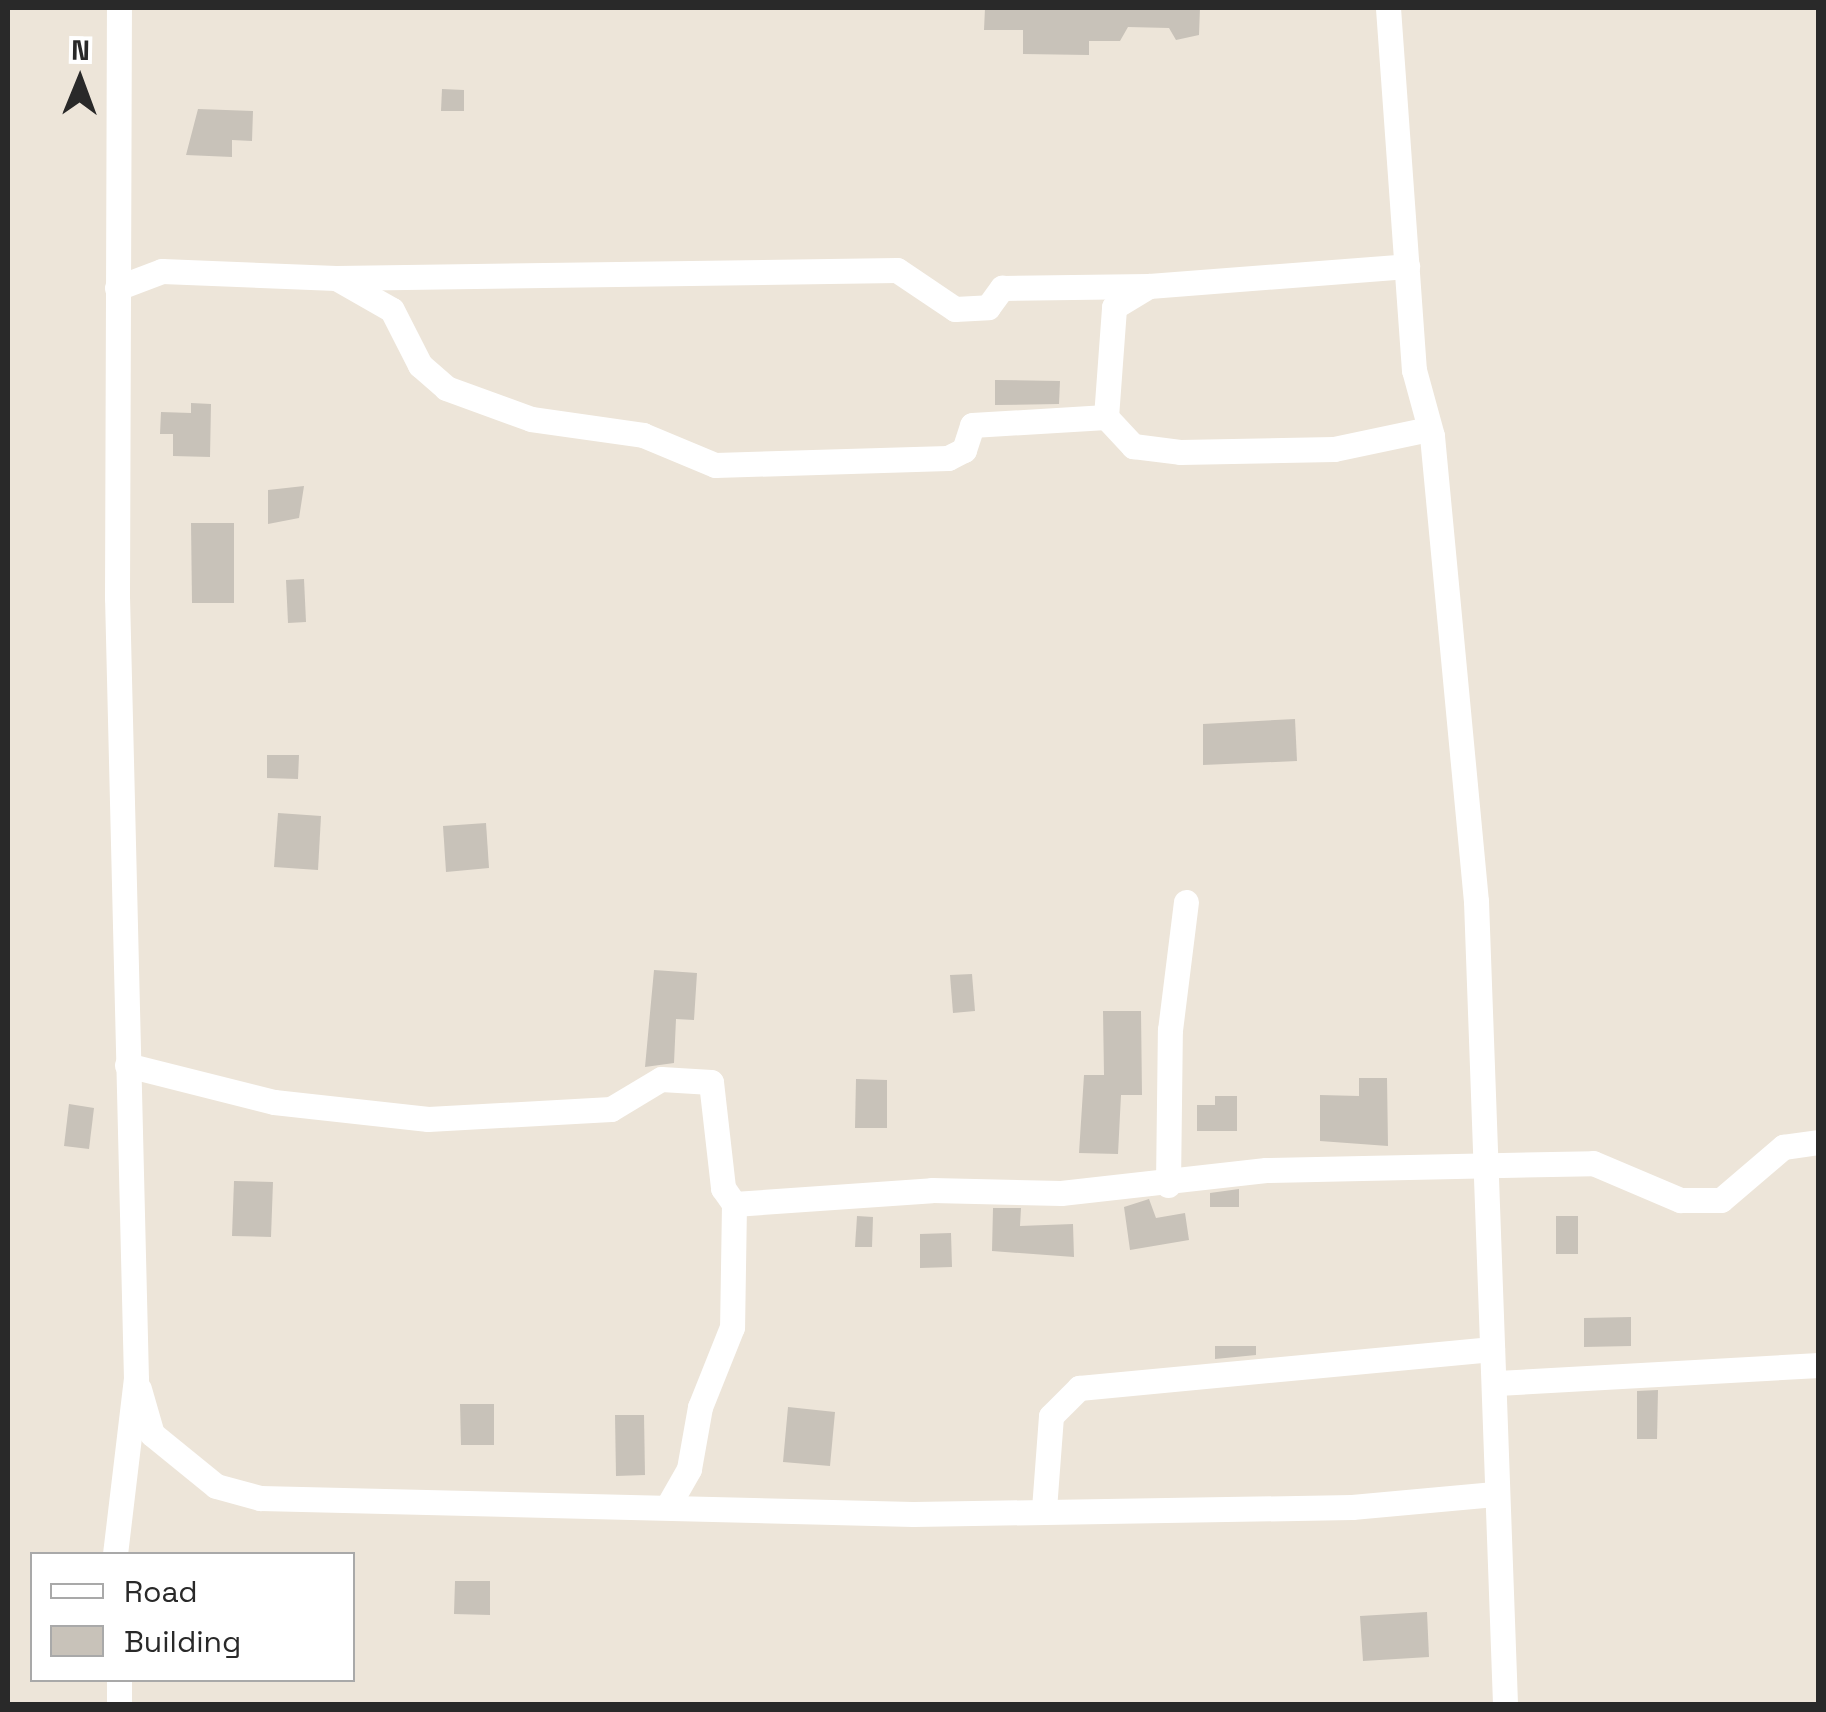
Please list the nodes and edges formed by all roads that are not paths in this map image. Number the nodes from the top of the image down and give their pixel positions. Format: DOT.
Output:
graph roads {
  1 [pos="119,8"];
  2 [pos="1388,8"];
  3 [pos="1407,266"];
  4 [pos="336,278"];
  5 [pos="1149,286"];
  6 [pos="117,288"];
  7 [pos="1106,417"];
  8 [pos="1424,430"];
  9 [pos="1186,902"];
  10 [pos="127,1065"];
  11 [pos="1818,1142"];
  12 [pos="1481,1168"];
  13 [pos="1168,1185"];
  14 [pos="734,1204"];
  15 [pos="1492,1348"];
  16 [pos="1818,1365"];
  17 [pos="136,1379"];
  18 [pos="1497,1383"];
  19 [pos="1494,1494"];
  20 [pos="669,1504"];
  21 [pos="1044,1509"];
  22 [pos="116,1552"];
  23 [pos="1505,1704"];
  1 -- 6 [label="street"];
  2 -- 3 [label="street"];
  3 -- 5 [label="street"];
  3 -- 8 [label="street"];
  4 -- 5 [label="street"];
  4 -- 6 [label="street"];
  4 -- 7 [label="street"];
  5 -- 7 [label="street"];
  6 -- 10 [label="street"];
  7 -- 8 [label="street"];
  8 -- 12 [label="street"];
  9 -- 13 [label="street"];
  10 -- 14 [label="street"];
  10 -- 17 [label="street"];
  11 -- 12 [label="street"];
  12 -- 13 [label="street"];
  12 -- 15 [label="street"];
  13 -- 14 [label="street"];
  14 -- 20 [label="street"];
  15 -- 18 [label="street"];
  15 -- 21 [label="street"];
  16 -- 18 [label="street"];
  17 -- 20 [label="street"];
  17 -- 22 [label="street"];
  18 -- 19 [label="street"];
  19 -- 21 [label="street"];
  19 -- 23 [label="street"];
  20 -- 21 [label="street"];
}
